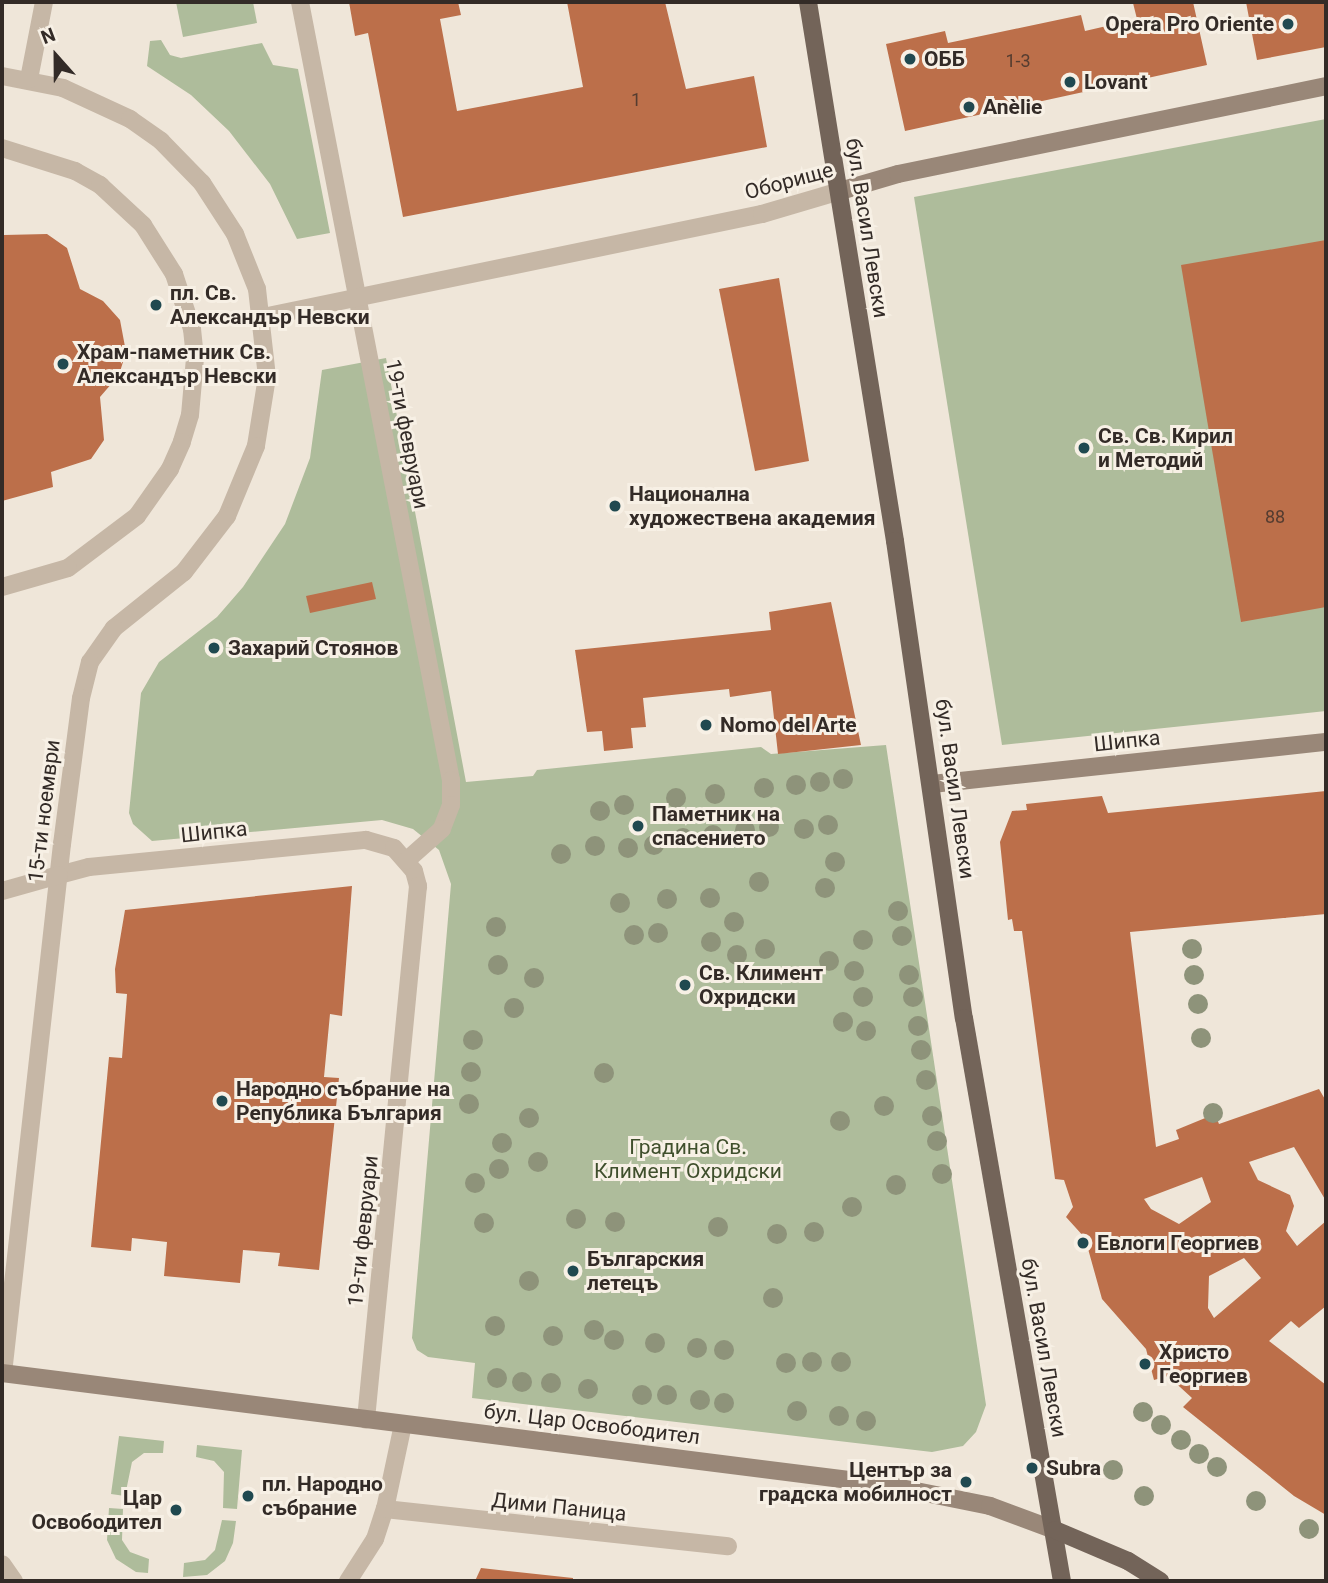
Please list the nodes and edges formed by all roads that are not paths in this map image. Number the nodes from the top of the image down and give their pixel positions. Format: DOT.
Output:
graph roads {
  1 [pos="44,2"];
  2 [pos="300,2"];
  3 [pos="808,2"];
  4 [pos="2,76"];
  5 [pos="29,79"];
  6 [pos="1326,86"];
  7 [pos="2,148"];
  8 [pos="840,191"];
  9 [pos="357,296"];
  10 [pos="263,317"];
  11 [pos="2,587"];
  12 [pos="1326,742"];
  13 [pos="932,784"];
  14 [pos="407,860"];
  15 [pos="59,875"];
  16 [pos="2,891"];
  17 [pos="2,1373"];
  18 [pos="366,1419"];
  19 [pos="404,1424"];
  20 [pos="385,1509"];
  21 [pos="1055,1530"];
  22 [pos="728,1546"];
  23 [pos="2,1564"];
  24 [pos="14,1581"];
  25 [pos="348,1581"];
  26 [pos="1062,1581"];
  27 [pos="1160,1581"];
  1 -- 5 [label="street"];
  2 -- 9 [label="street, 19-ти февруари"];
  3 -- 8 [label="main road, бул. Васил Левски"];
  4 -- 5 [label="street, 15-ти ноември"];
  5 -- 10 [label="street, 15-ти ноември"];
  6 -- 8 [label="main road, Оборище"];
  7 -- 11 [label="street"];
  8 -- 9 [label="street, Оборище"];
  8 -- 13 [label="main road, бул. Васил Левски"];
  9 -- 10 [label="street, Оборище"];
  9 -- 14 [label="street, 19-ти февруари"];
  10 -- 15 [label="street, 15-ти ноември"];
  12 -- 13 [label="main road, Шипка"];
  13 -- 21 [label="main road, бул. Васил Левски"];
  14 -- 15 [label="street, Шипка"];
  14 -- 18 [label="street, 19-ти февруари"];
  15 -- 16 [label="street, Шипка"];
  15 -- 17 [label="street, 15-ти ноември"];
  17 -- 18 [label="main road, бул. Цар Освободител"];
  18 -- 19 [label="main road, бул. Цар Освободител"];
  19 -- 20 [label="street"];
  19 -- 21 [label="main road, бул. Цар Освободител"];
  20 -- 22 [label="street, Дими Паница"];
  20 -- 25 [label="street"];
  21 -- 26 [label="main road, бул. Васил Левски"];
  21 -- 27 [label="main road, бул. Цар Освободител"];
  23 -- 24 [label="street"];
}
